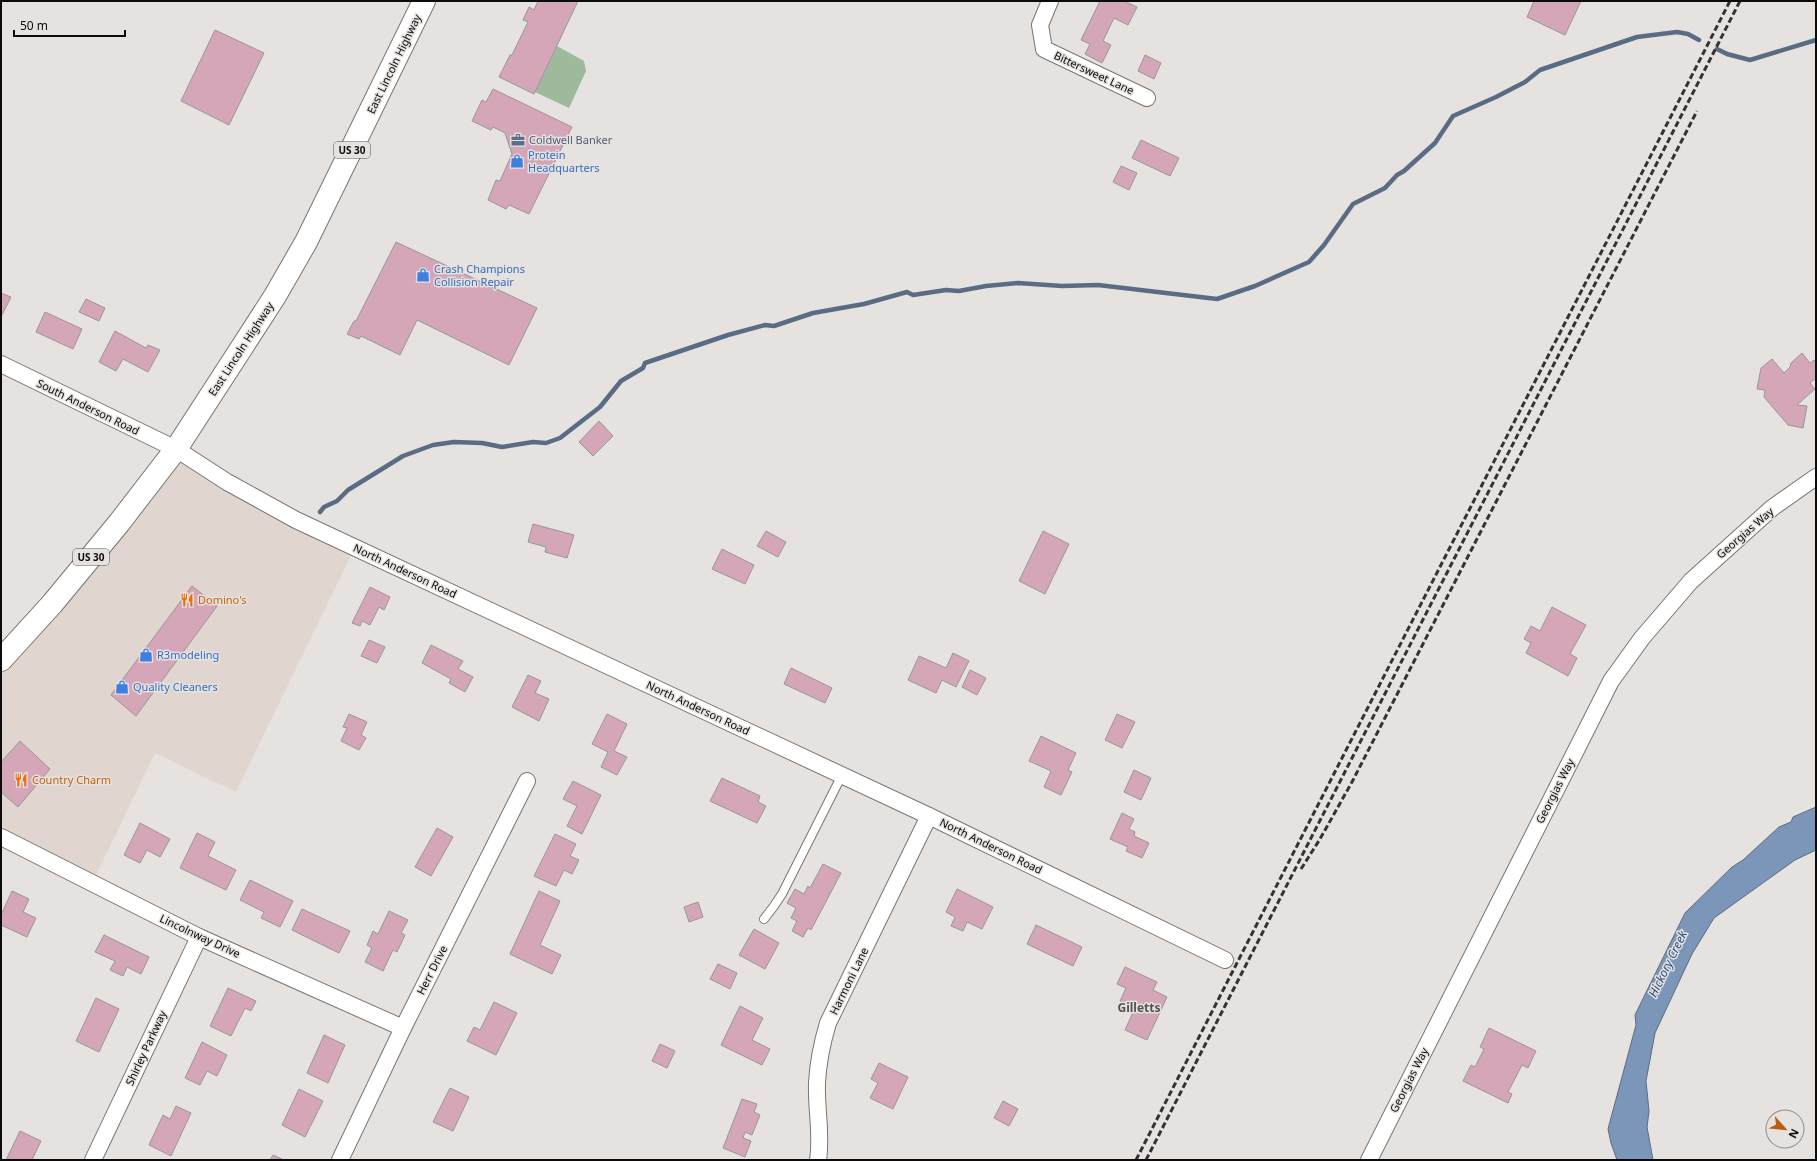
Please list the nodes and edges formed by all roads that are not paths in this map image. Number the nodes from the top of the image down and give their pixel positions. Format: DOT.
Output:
graph roads {
  1 [pos="424,1"];
  2 [pos="1050,1"];
  3 [pos="1147,98"];
  4 [pos="1,364"];
  5 [pos="176,449"];
  6 [pos="1816,477"];
  7 [pos="1,660"];
  8 [pos="842,775"];
  9 [pos="527,781"];
  10 [pos="929,816"];
  11 [pos="1,837"];
  12 [pos="764,919"];
  13 [pos="199,937"];
  14 [pos="1225,960"];
  15 [pos="403,1028"];
  16 [pos="93,1160"];
  17 [pos="340,1160"];
  18 [pos="818,1160"];
  19 [pos="1369,1160"];
  1 -- 5 [label="main road, East Lincoln Highway / US 30"];
  2 -- 3 [label="street, Bittersweet Lane"];
  4 -- 5 [label="street, South Anderson Road"];
  5 -- 7 [label="main road, East Lincoln Highway / US 30"];
  5 -- 8 [label="street, North Anderson Road"];
  6 -- 19 [label="street, Georgias Way"];
  8 -- 10 [label="street, North Anderson Road"];
  8 -- 12 [label="lane"];
  9 -- 15 [label="street, Herr Drive"];
  10 -- 14 [label="street, North Anderson Road"];
  10 -- 18 [label="street, Harmoni Lane"];
  11 -- 13 [label="street, Lincolnway Drive"];
  13 -- 15 [label="street, Lincolnway Drive"];
  13 -- 16 [label="street, Shirley Parkway"];
  15 -- 17 [label="street, Herr Drive"];
}
